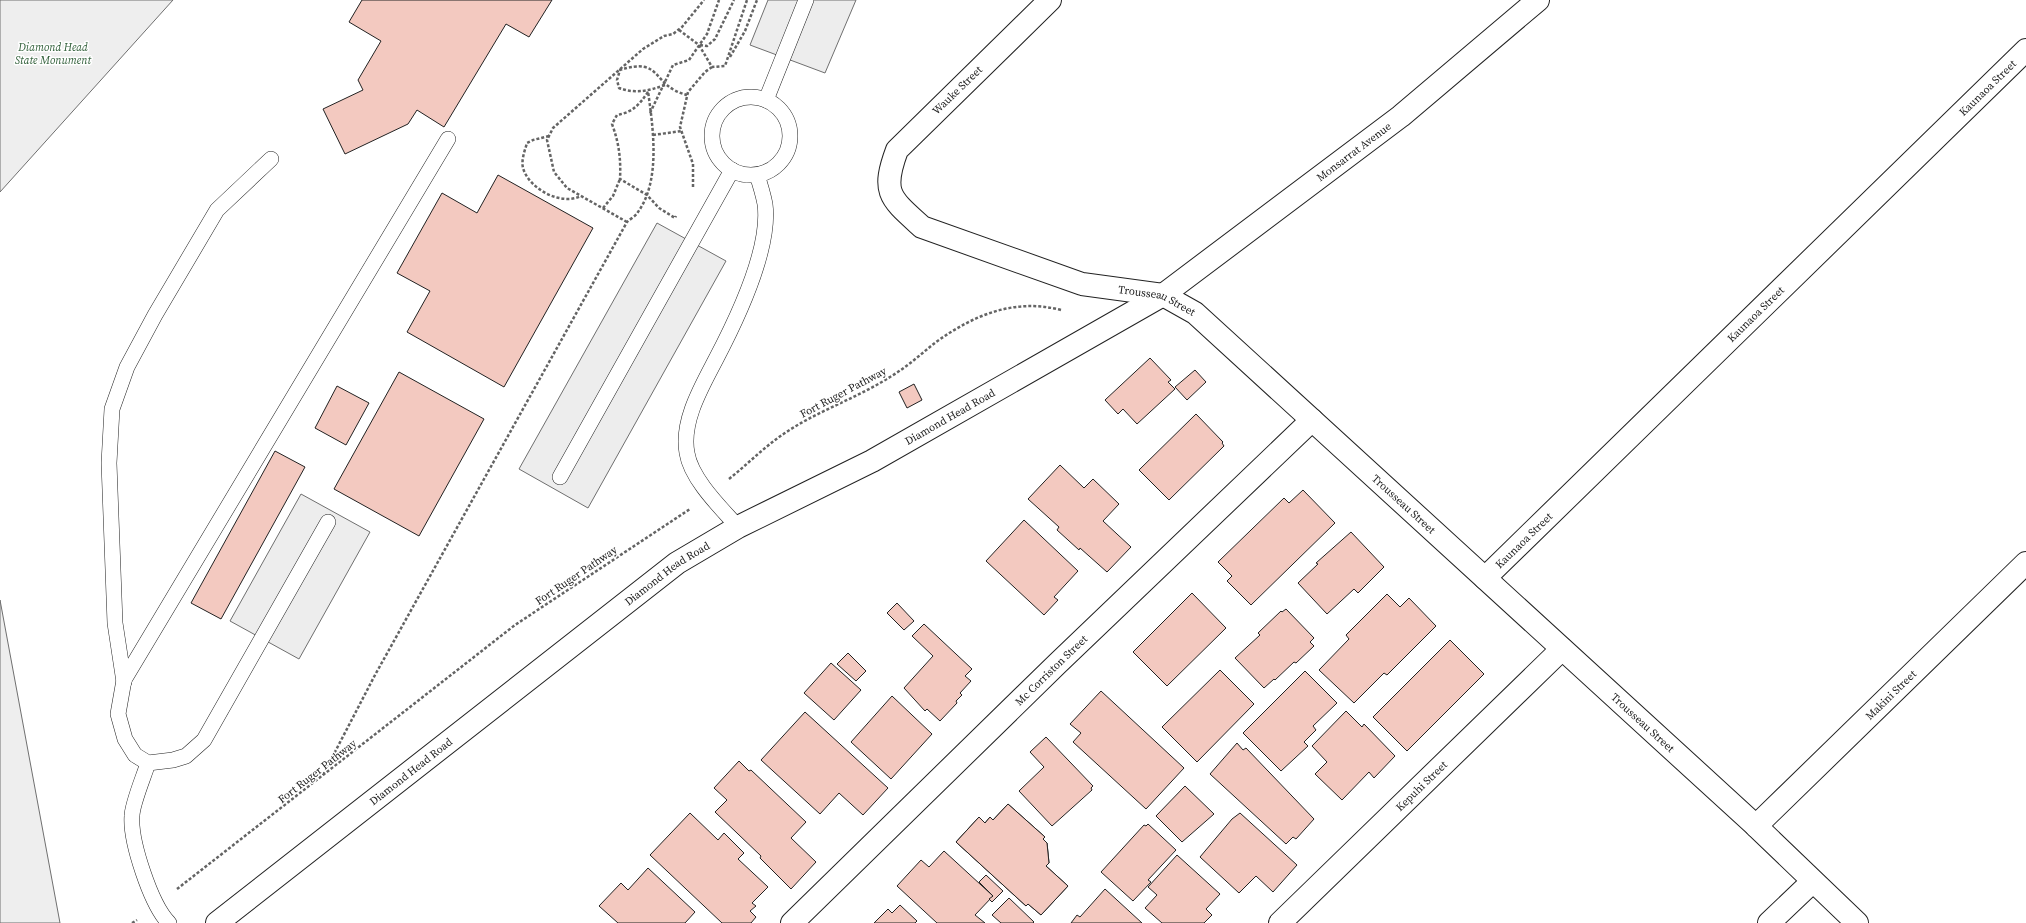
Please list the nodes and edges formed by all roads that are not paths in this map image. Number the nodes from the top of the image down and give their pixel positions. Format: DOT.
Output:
graph roads {
  1 [pos="806,0"];
  2 [pos="1050,0"];
  3 [pos="1538,0"];
  4 [pos="2026,50"];
  5 [pos="766,100"];
  6 [pos="448,139"];
  7 [pos="271,159"];
  8 [pos="732,170"];
  9 [pos="758,175"];
  10 [pos="890,193"];
  11 [pos="1163,295"];
  12 [pos="1312,420"];
  13 [pos="560,477"];
  14 [pos="328,522"];
  15 [pos="738,527"];
  16 [pos="2026,563"];
  17 [pos="1485,578"];
  18 [pos="1562,648"];
  19 [pos="124,682"];
  20 [pos="148,763"];
  21 [pos="1756,826"];
  22 [pos="1812,882"];
  23 [pos="168,923"];
  24 [pos="217,923"];
  25 [pos="792,923"];
  26 [pos="1280,923"];
  27 [pos="1769,923"];
  28 [pos="1857,923"];
  1 -- 5 [label="lane"];
  2 -- 10 [label="street, Wauke Street"];
  3 -- 11 [label="street, Monsarrat Avenue"];
  4 -- 17 [label="street, Kaunaoa Street"];
  5 -- 8 [label="lane"];
  5 -- 9 [label="lane"];
  6 -- 19 [label="lane"];
  7 -- 19 [label="lane"];
  8 -- 9 [label="lane"];
  8 -- 13 [label="lane"];
  9 -- 15 [label="lane"];
  10 -- 11 [label="street, Trousseau Street"];
  11 -- 12 [label="street, Trousseau Street"];
  11 -- 15 [label="street, Diamond Head Road"];
  12 -- 17 [label="street, Trousseau Street"];
  12 -- 25 [label="street, Mc Corriston Street"];
  14 -- 20 [label="lane"];
  15 -- 24 [label="street, Diamond Head Road"];
  16 -- 21 [label="street, Makini Street"];
  17 -- 18 [label="street, Trousseau Street"];
  18 -- 21 [label="street, Trousseau Street"];
  18 -- 26 [label="street, Kepuhi Street"];
  19 -- 20 [label="lane"];
  20 -- 23 [label="lane"];
  21 -- 22 [label="street, Trousseau Street"];
  22 -- 27 [label="street"];
  22 -- 28 [label="street, Trousseau Street"];
}
